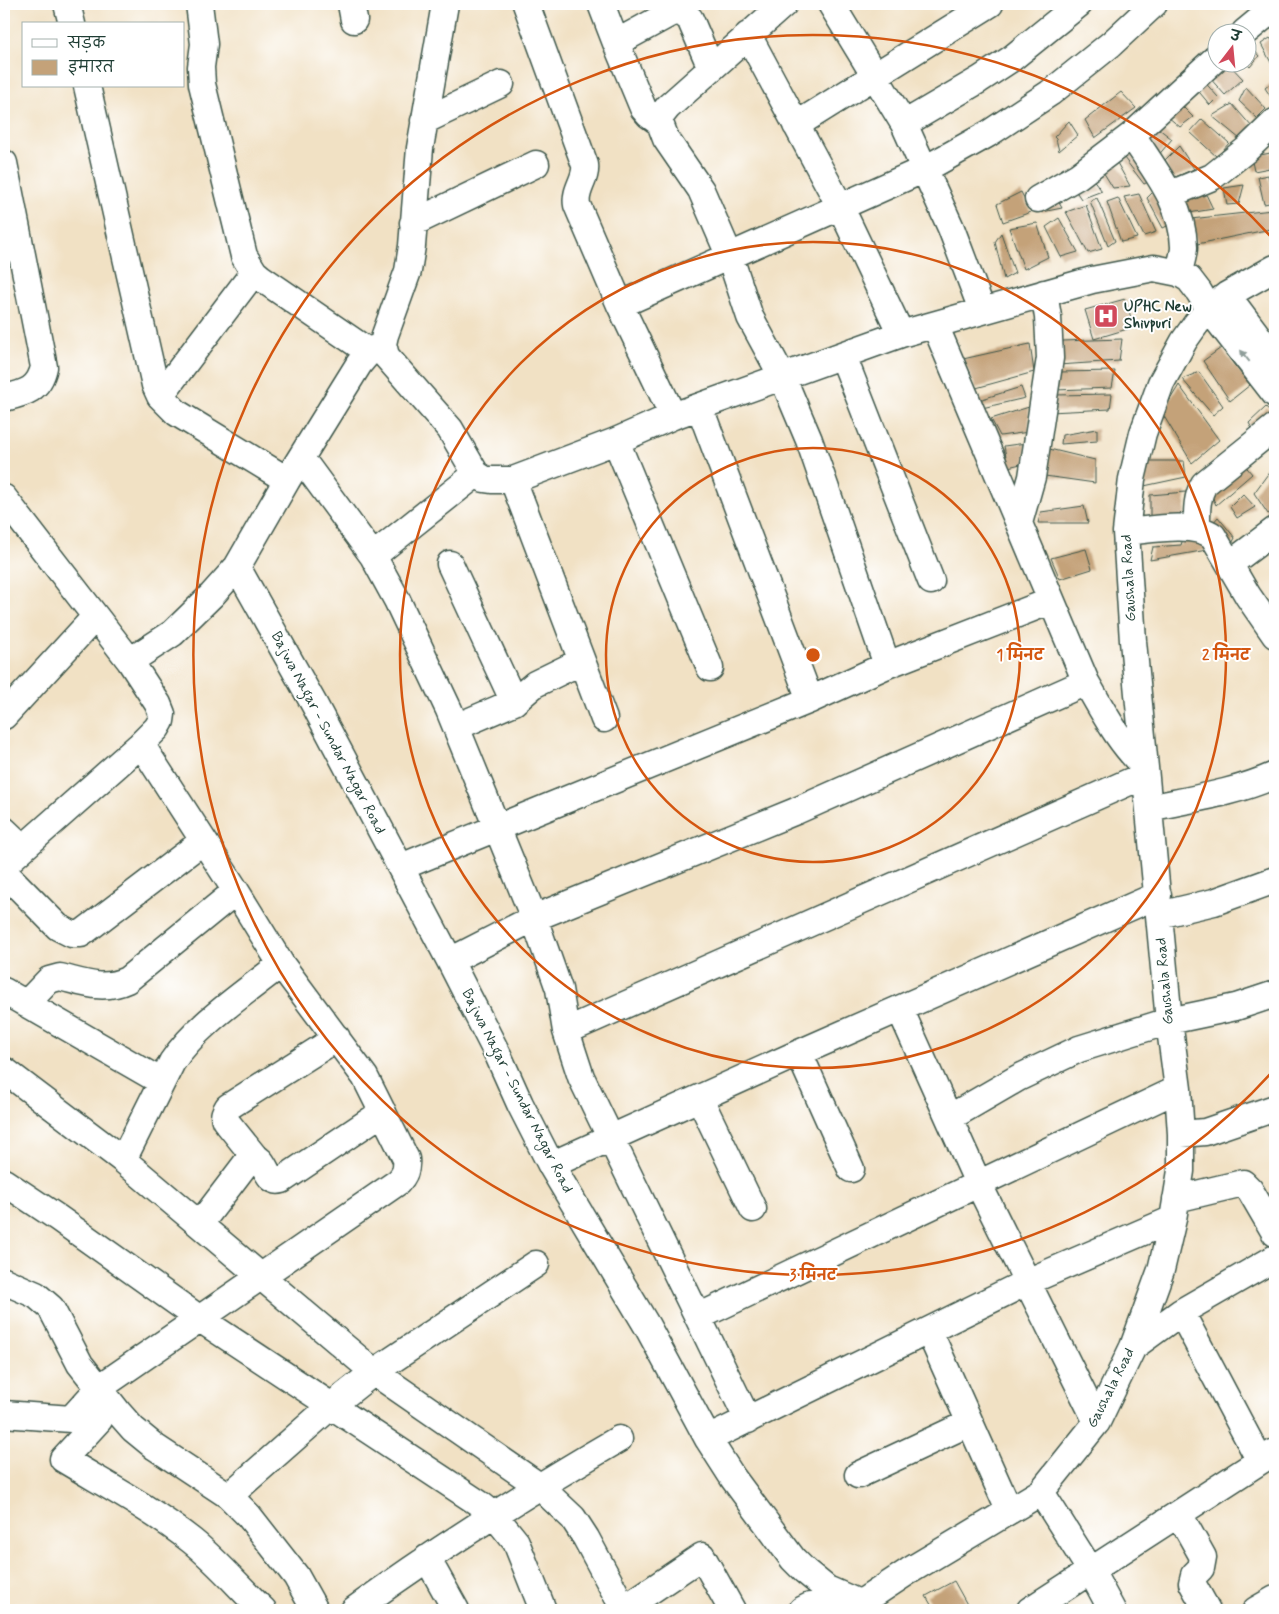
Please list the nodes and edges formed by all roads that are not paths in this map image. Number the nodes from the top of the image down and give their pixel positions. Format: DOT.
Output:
graph roads {
  1 [pos="67,4"];
  2 [pos="199,4"];
  3 [pos="526,4"];
  4 [pos="602,4"];
  5 [pos="783,4"];
  6 [pos="831,4"];
  7 [pos="990,4"];
  8 [pos="1079,4"];
  9 [pos="1154,4"];
  10 [pos="448,5"];
  11 [pos="1268,14"];
  12 [pos="72,22"];
  13 [pos="1256,23"];
  14 [pos="748,35"];
  15 [pos="616,43"];
  16 [pos="1206,67"];
  17 [pos="711,68"];
  18 [pos="874,77"];
  19 [pos="501,84"];
  20 [pos="87,88"];
  21 [pos="424,120"];
  22 [pos="1275,122"];
  23 [pos="660,124"];
  24 [pos="904,124"];
  25 [pos="796,125"];
  26 [pos="1132,135"];
  27 [pos="4,163"];
  28 [pos="536,164"];
  29 [pos="925,169"];
  30 [pos="1170,194"];
  31 [pos="1038,199"];
  32 [pos="841,208"];
  33 [pos="413,223"];
  34 [pos="730,257"];
  35 [pos="1275,268"];
  36 [pos="254,272"];
  37 [pos="1179,274"];
  38 [pos="1044,293"];
  39 [pos="1218,302"];
  40 [pos="620,305"];
  41 [pos="982,310"];
  42 [pos="935,325"];
  43 [pos="901,334"];
  44 [pos="376,348"];
  45 [pos="844,356"];
  46 [pos="1275,359"];
  47 [pos="782,376"];
  48 [pos="1275,394"];
  49 [pos="160,396"];
  50 [pos="4,398"];
  51 [pos="700,408"];
  52 [pos="674,416"];
  53 [pos="1275,427"];
  54 [pos="616,442"];
  55 [pos="301,458"];
  56 [pos="476,474"];
  57 [pos="287,480"];
  58 [pos="513,480"];
  59 [pos="4,498"];
  60 [pos="1019,523"];
  61 [pos="1197,528"];
  62 [pos="1275,530"];
  63 [pos="1126,532"];
  64 [pos="373,556"];
  65 [pos="450,564"];
  66 [pos="1230,564"];
  67 [pos="237,567"];
  68 [pos="931,581"];
  69 [pos="1051,601"];
  70 [pos="95,617"];
  71 [pos="1275,635"];
  72 [pos="130,661"];
  73 [pos="582,662"];
  74 [pos="887,665"];
  75 [pos="710,668"];
  76 [pos="1086,682"];
  77 [pos="810,700"];
  78 [pos="9,702"];
  79 [pos="514,702"];
  80 [pos="604,719"];
  81 [pos="456,727"];
  82 [pos="142,744"];
  83 [pos="1146,773"];
  84 [pos="1275,775"];
  85 [pos="1149,808"];
  86 [pos="497,827"];
  87 [pos="203,841"];
  88 [pos="10,848"];
  89 [pos="401,867"];
  90 [pos="4,872"];
  91 [pos="1275,880"];
  92 [pos="236,891"];
  93 [pos="1159,905"];
  94 [pos="534,918"];
  95 [pos="450,961"];
  96 [pos="281,964"];
  97 [pos="4,991"];
  98 [pos="1275,994"];
  99 [pos="26,1004"];
  100 [pos="900,1009"];
  101 [pos="1169,1021"];
  102 [pos="566,1031"];
  103 [pos="337,1038"];
  104 [pos="798,1053"];
  105 [pos="4,1070"];
  106 [pos="162,1082"];
  107 [pos="1178,1089"];
  108 [pos="700,1099"];
  109 [pos="1275,1108"];
  110 [pos="383,1112"];
  111 [pos="949,1118"];
  112 [pos="1181,1134"];
  113 [pos="611,1138"];
  114 [pos="254,1156"];
  115 [pos="123,1160"];
  116 [pos="551,1165"];
  117 [pos="851,1170"];
  118 [pos="4,1182"];
  119 [pos="978,1183"];
  120 [pos="753,1209"];
  121 [pos="1175,1209"];
  122 [pos="200,1224"];
  123 [pos="1275,1233"];
  124 [pos="1275,1258"];
  125 [pos="536,1264"];
  126 [pos="261,1277"];
  127 [pos="4,1280"];
  128 [pos="1027,1282"];
  129 [pos="1181,1312"];
  130 [pos="698,1317"];
  131 [pos="200,1320"];
  132 [pos="929,1331"];
  133 [pos="1133,1347"];
  134 [pos="374,1372"];
  135 [pos="99,1388"];
  136 [pos="331,1406"];
  137 [pos="4,1414"];
  138 [pos="748,1420"];
  139 [pos="1097,1422"];
  140 [pos="969,1423"];
  141 [pos="619,1439"];
  142 [pos="708,1439"];
  143 [pos="1268,1457"];
  144 [pos="858,1475"];
  145 [pos="539,1486"];
  146 [pos="1041,1492"];
  147 [pos="229,1496"];
  148 [pos="1009,1510"];
  149 [pos="1179,1514"];
  150 [pos="495,1516"];
  151 [pos="428,1558"];
  152 [pos="1091,1571"];
  153 [pos="1275,1599"];
  154 [pos="854,1607"];
  155 [pos="806,1608"];
  156 [pos="623,1609"];
  157 [pos="263,1610"];
  158 [pos="315,1610"];
  159 [pos="354,1610"];
  160 [pos="456,1610"];
  161 [pos="543,1610"];
  162 [pos="732,1610"];
  163 [pos="1030,1610"];
  164 [pos="1112,1610"];
  165 [pos="1207,1610"];
  166 [pos="1256,1610"];
  1 -- 12 [label="street"];
  2 -- 36 [label="street"];
  3 -- 40 [label="street"];
  4 -- 15 [label="street"];
  5 -- 14 [label="street"];
  6 -- 18 [label="street"];
  7 -- 18 [label="street"];
  8 -- 24 [label="street"];
  9 -- 29 [label="street"];
  10 -- 21 [label="street"];
  11 -- 13 [label="street"];
  14 -- 17 [label="street"];
  14 -- 25 [label="street"];
  15 -- 17 [label="street"];
  15 -- 23 [label="street"];
  16 -- 26 [label="street"];
  17 -- 23 [label="street"];
  18 -- 24 [label="street"];
  18 -- 25 [label="street"];
  19 -- 21 [label="street"];
  20 -- 49 [label="street"];
  21 -- 33 [label="street"];
  22 -- 30 [label="street"];
  23 -- 34 [label="street"];
  24 -- 29 [label="street"];
  25 -- 32 [label="street"];
  26 -- 30 [label="street"];
  26 -- 31 [label="street"];
  27 -- 50 [label="street"];
  28 -- 33 [label="street"];
  29 -- 32 [label="street"];
  29 -- 41 [label="street"];
  30 -- 37 [label="street"];
  32 -- 34 [label="street"];
  32 -- 43 [label="street"];
  33 -- 44 [label="street"];
  34 -- 40 [label="street"];
  34 -- 47 [label="street"];
  35 -- 39 [label="street, Gaushala Road"];
  36 -- 44 [label="street"];
  36 -- 49 [label="street"];
  37 -- 38 [label="street"];
  37 -- 39 [label="street"];
  38 -- 41 [label="street"];
  38 -- 60 [label="street"];
  39 -- 46 [label="street"];
  48 -- 39 [label="street, one-way"];
  39 -- 63 [label="street, Gaushala Road"];
  40 -- 52 [label="street"];
  41 -- 42 [label="street"];
  42 -- 43 [label="street"];
  42 -- 60 [label="street"];
  43 -- 45 [label="street"];
  44 -- 55 [label="street"];
  44 -- 56 [label="street"];
  45 -- 47 [label="street"];
  45 -- 68 [label="street"];
  47 -- 51 [label="street"];
  47 -- 74 [label="street"];
  49 -- 57 [label="street"];
  51 -- 52 [label="street"];
  51 -- 77 [label="street"];
  52 -- 54 [label="street"];
  53 -- 61 [label="street"];
  54 -- 58 [label="street"];
  54 -- 75 [label="street"];
  55 -- 57 [label="street"];
  55 -- 64 [label="street"];
  56 -- 58 [label="street"];
  56 -- 64 [label="street"];
  57 -- 67 [label="street"];
  58 -- 73 [label="street"];
  59 -- 70 [label="street"];
  60 -- 69 [label="street"];
  61 -- 63 [label="street"];
  61 -- 66 [label="street"];
  62 -- 66 [label="street"];
  63 -- 83 [label="street, Gaushala Road"];
  64 -- 81 [label="street"];
  65 -- 79 [label="street"];
  66 -- 71 [label="street"];
  67 -- 72 [label="street"];
  67 -- 89 [label="street, Bajwa Nagar - Sundar Nagar Road"];
  69 -- 74 [label="street"];
  69 -- 76 [label="street"];
  70 -- 72 [label="street"];
  70 -- 78 [label="street"];
  72 -- 82 [label="street"];
  73 -- 79 [label="street"];
  73 -- 80 [label="street"];
  74 -- 77 [label="street"];
  76 -- 83 [label="street"];
  76 -- 94 [label="street"];
  77 -- 86 [label="street"];
  79 -- 81 [label="street"];
  81 -- 86 [label="street"];
  82 -- 87 [label="street"];
  82 -- 88 [label="street"];
  83 -- 85 [label="street, Gaushala Road"];
  83 -- 102 [label="street"];
  84 -- 85 [label="street"];
  85 -- 93 [label="street, Gaushala Road"];
  86 -- 89 [label="street"];
  86 -- 94 [label="street"];
  87 -- 90 [label="street"];
  87 -- 92 [label="street"];
  89 -- 95 [label="street, Bajwa Nagar - Sundar Nagar Road"];
  91 -- 93 [label="street"];
  92 -- 96 [label="street"];
  92 -- 99 [label="street"];
  93 -- 100 [label="street"];
  93 -- 101 [label="street, Gaushala Road"];
  94 -- 95 [label="street"];
  94 -- 102 [label="street"];
  95 -- 116 [label="street, Bajwa Nagar - Sundar Nagar Road"];
  96 -- 103 [label="street"];
  96 -- 106 [label="street"];
  97 -- 99 [label="street"];
  98 -- 101 [label="street"];
  99 -- 106 [label="street"];
  100 -- 104 [label="street"];
  100 -- 111 [label="street"];
  101 -- 107 [label="street, Gaushala Road"];
  101 -- 111 [label="street"];
  102 -- 113 [label="street"];
  103 -- 110 [label="street"];
  103 -- 114 [label="street"];
  104 -- 108 [label="street"];
  104 -- 117 [label="street"];
  105 -- 115 [label="street"];
  106 -- 115 [label="street"];
  107 -- 112 [label="street, Gaushala Road"];
  107 -- 119 [label="street"];
  108 -- 113 [label="street"];
  108 -- 120 [label="street"];
  109 -- 112 [label="street"];
  110 -- 114 [label="street"];
  110 -- 126 [label="street"];
  111 -- 119 [label="street"];
  112 -- 121 [label="street, Gaushala Road"];
  113 -- 116 [label="street"];
  113 -- 130 [label="street"];
  114 -- 122 [label="street"];
  115 -- 122 [label="street"];
  116 -- 142 [label="street, Bajwa Nagar - Sundar Nagar Road"];
  118 -- 131 [label="street"];
  119 -- 128 [label="street"];
  119 -- 130 [label="street"];
  121 -- 123 [label="street"];
  121 -- 128 [label="street"];
  121 -- 133 [label="street, Gaushala Road"];
  122 -- 126 [label="street"];
  124 -- 129 [label="street"];
  125 -- 134 [label="street"];
  126 -- 131 [label="street"];
  126 -- 134 [label="street"];
  127 -- 135 [label="street"];
  128 -- 132 [label="street"];
  128 -- 139 [label="street"];
  129 -- 133 [label="street"];
  129 -- 143 [label="street"];
  130 -- 138 [label="street"];
  131 -- 135 [label="street"];
  131 -- 136 [label="street"];
  132 -- 138 [label="street"];
  132 -- 140 [label="street"];
  133 -- 139 [label="street, Gaushala Road"];
  134 -- 136 [label="street"];
  134 -- 145 [label="street"];
  135 -- 137 [label="street"];
  135 -- 147 [label="street"];
  135 -- 157 [label="street"];
  136 -- 147 [label="street"];
  136 -- 150 [label="street"];
  138 -- 142 [label="street"];
  139 -- 146 [label="street, Gaushala Road"];
  140 -- 144 [label="street"];
  140 -- 148 [label="street"];
  141 -- 145 [label="street"];
  142 -- 154 [label="street, Bajwa Nagar - Sundar Nagar Road"];
  143 -- 149 [label="street"];
  145 -- 150 [label="street"];
  145 -- 156 [label="street"];
  146 -- 148 [label="street, Gaushala Road"];
  146 -- 152 [label="street"];
  147 -- 158 [label="street"];
  148 -- 154 [label="street, Gaushala Road"];
  149 -- 152 [label="street"];
  149 -- 165 [label="street"];
  150 -- 151 [label="street"];
  150 -- 161 [label="street"];
  151 -- 159 [label="street"];
  151 -- 160 [label="street"];
  152 -- 163 [label="street"];
  152 -- 164 [label="street"];
  153 -- 166 [label="street"];
  154 -- 155 [label="street"];
  156 -- 162 [label="street"];
}
